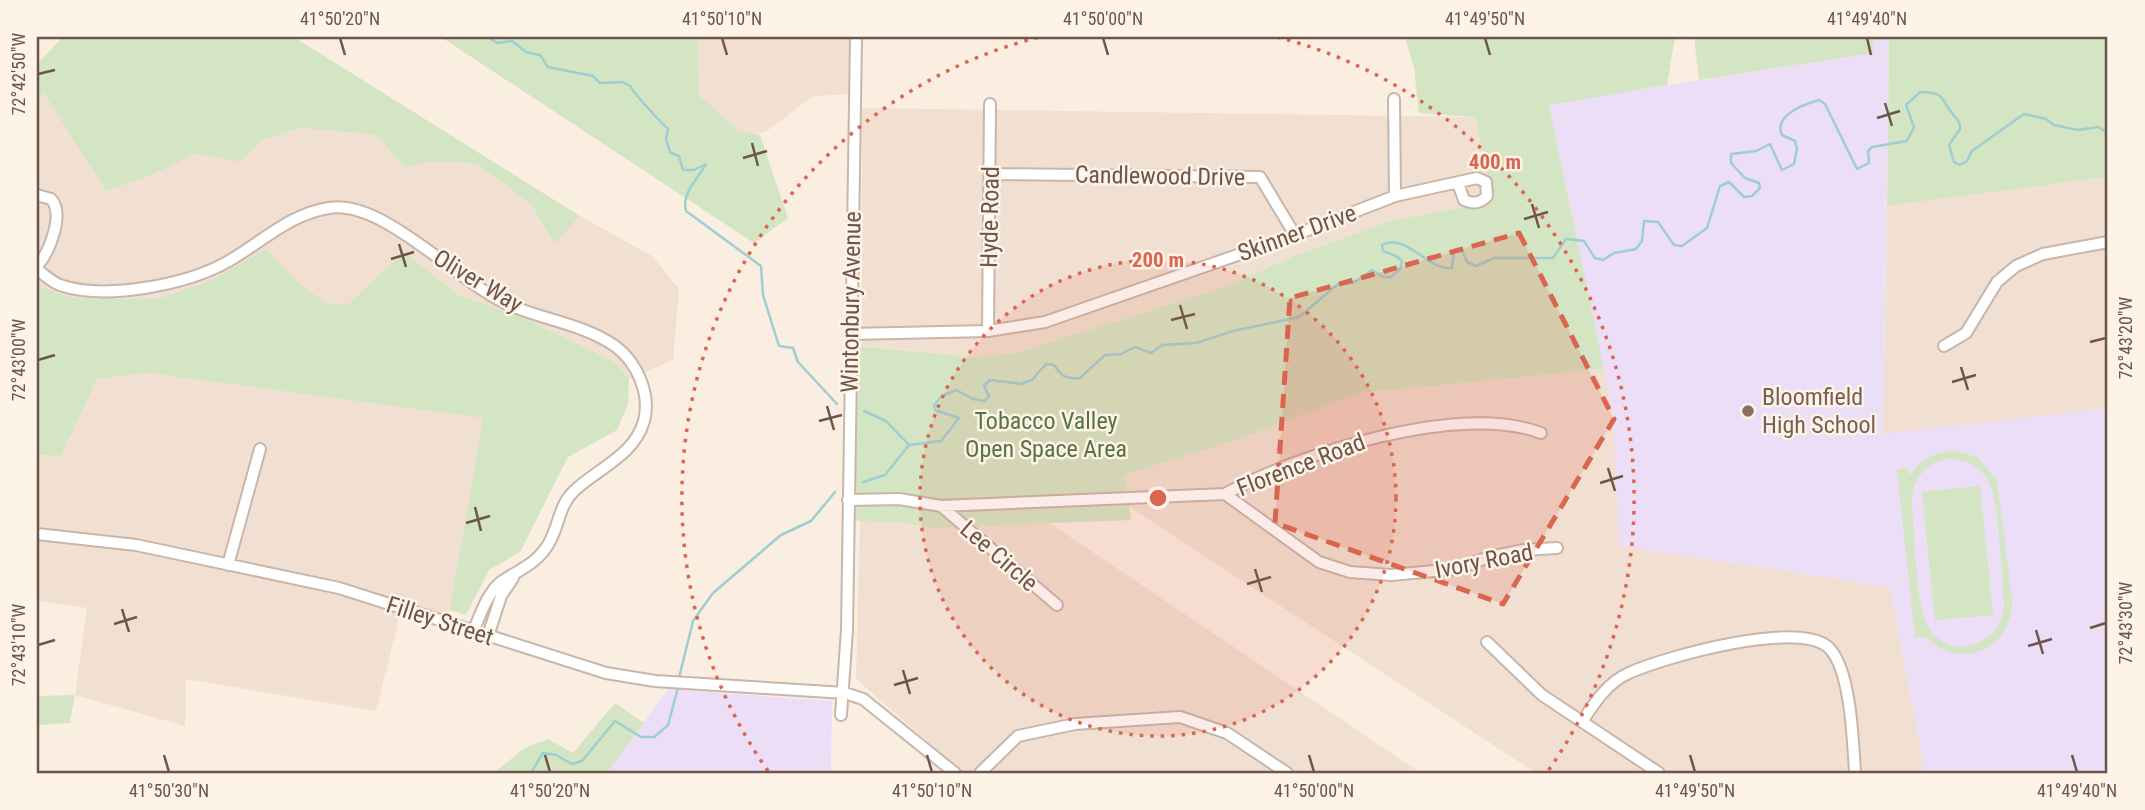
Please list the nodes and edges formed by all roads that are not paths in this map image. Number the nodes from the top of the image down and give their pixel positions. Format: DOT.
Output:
graph roads {
  1 [pos="856,37"];
  2 [pos="1394,99"];
  3 [pos="990,104"];
  4 [pos="991,174"];
  5 [pos="1458,183"];
  6 [pos="37,195"];
  7 [pos="1395,197"];
  8 [pos="1295,235"];
  9 [pos="2108,242"];
  10 [pos="37,268"];
  11 [pos="988,331"];
  12 [pos="850,334"];
  13 [pos="1944,346"];
  14 [pos="1541,433"];
  15 [pos="260,449"];
  16 [pos="1225,494"];
  17 [pos="848,500"];
  18 [pos="941,506"];
  19 [pos="37,534"];
  20 [pos="1557,548"];
  21 [pos="228,565"];
  22 [pos="515,575"];
  23 [pos="1057,605"];
  24 [pos="473,632"];
  25 [pos="488,636"];
  26 [pos="1486,642"];
  27 [pos="845,693"];
  28 [pos="841,715"];
  29 [pos="1582,722"];
  30 [pos="955,773"];
  31 [pos="980,773"];
  32 [pos="1287,773"];
  33 [pos="1659,773"];
  34 [pos="1855,773"];
  1 -- 12 [label="street, Wintonbury Avenue"];
  2 -- 7 [label="street"];
  3 -- 4 [label="street, Hyde Road"];
  4 -- 8 [label="street, Candlewood Drive"];
  4 -- 11 [label="street, Hyde Road"];
  5 -- 7 [label="street, Skinner Drive"];
  6 -- 10 [label="street, Oliver Way"];
  7 -- 8 [label="street, Skinner Drive"];
  8 -- 11 [label="street, Skinner Drive"];
  9 -- 13 [label="street"];
  10 -- 22 [label="street, Oliver Way"];
  11 -- 12 [label="street, Skinner Drive"];
  12 -- 17 [label="street, Wintonbury Avenue"];
  14 -- 16 [label="street, Florence Road"];
  15 -- 21 [label="street"];
  16 -- 18 [label="street, Florence Road"];
  16 -- 20 [label="street, Ivory Road"];
  17 -- 18 [label="street, Florence Road"];
  17 -- 27 [label="street, Wintonbury Avenue"];
  18 -- 23 [label="street, Lee Circle"];
  19 -- 21 [label="street, Filley Street"];
  21 -- 24 [label="street, Filley Street"];
  22 -- 24 [label="street, Oliver Way"];
  22 -- 25 [label="street, Oliver Way"];
  24 -- 25 [label="street, Filley Street"];
  25 -- 27 [label="street, Filley Street"];
  26 -- 29 [label="street"];
  27 -- 28 [label="street, Wintonbury Avenue"];
  27 -- 30 [label="street"];
  29 -- 33 [label="street"];
  29 -- 34 [label="street"];
  31 -- 32 [label="street"];
}
